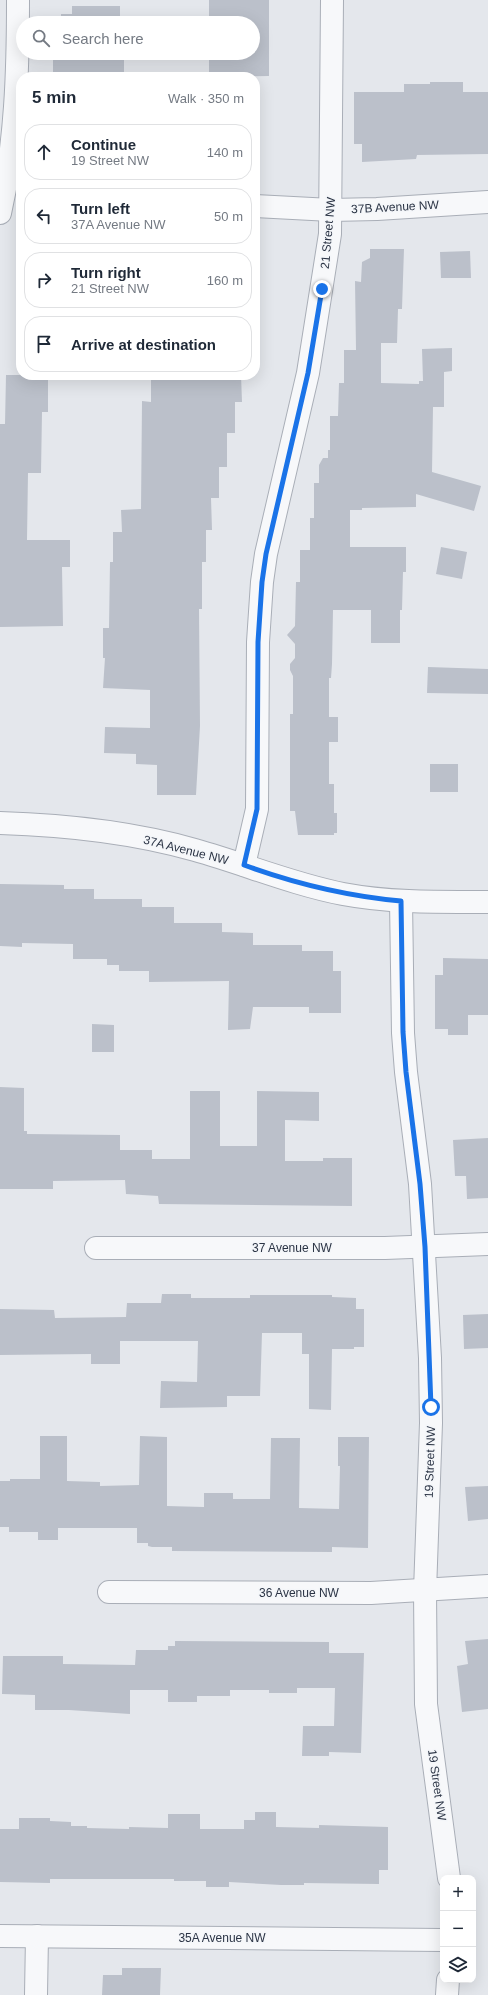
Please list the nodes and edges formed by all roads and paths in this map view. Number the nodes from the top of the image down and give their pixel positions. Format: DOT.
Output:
graph roads {
  1 [pos="18,0"];
  2 [pos="332,0"];
  3 [pos="18,16"];
  4 [pos="18,60"];
  5 [pos="18,72"];
  6 [pos="16,99"];
  7 [pos="6,199"];
  8 [pos="488,202"];
  9 [pos="260,206"];
  10 [pos="331,210"];
  11 [pos="0,823"];
  12 [pos="244,865"];
  13 [pos="401,901"];
  14 [pos="488,902"];
  15 [pos="488,1244"];
  16 [pos="425,1247"];
  17 [pos="96,1248"];
  18 [pos="488,1586"];
  19 [pos="425,1591"];
  20 [pos="109,1592"];
  21 [pos="449,1875"];
  22 [pos="0,1936"];
  23 [pos="37,1936"];
  24 [pos="440,1940"];
  25 [pos="448,1983"];
  26 [pos="36,1995"];
  27 [pos="447,1995"];
  1 -- 3 [label="street"];
  2 -- 10 [label="street, 21 Street NW"];
  4 -- 5 [label="street"];
  6 -- 7 [label="street"];
  8 -- 10 [label="street, 37B Avenue NW"];
  9 -- 10 [label="street, 37B Avenue NW"];
  10 -- 12 [label="street, 21 Street NW"];
  11 -- 12 [label="street, 37A Avenue NW"];
  12 -- 13 [label="street, 37A Avenue NW"];
  13 -- 14 [label="street, 37A Avenue NW"];
  13 -- 16 [label="street, 19 Street NW"];
  15 -- 16 [label="street, 37 Avenue NW"];
  16 -- 17 [label="street, 37 Avenue NW"];
  16 -- 19 [label="street, 19 Street NW"];
  18 -- 19 [label="street, 36 Avenue NW"];
  19 -- 20 [label="street, 36 Avenue NW"];
  19 -- 21 [label="street, 19 Street NW"];
  22 -- 23 [label="street, 35A Avenue NW"];
  23 -- 24 [label="street, 35A Avenue NW"];
  23 -- 26 [label="street"];
  25 -- 27 [label="street"];
}
